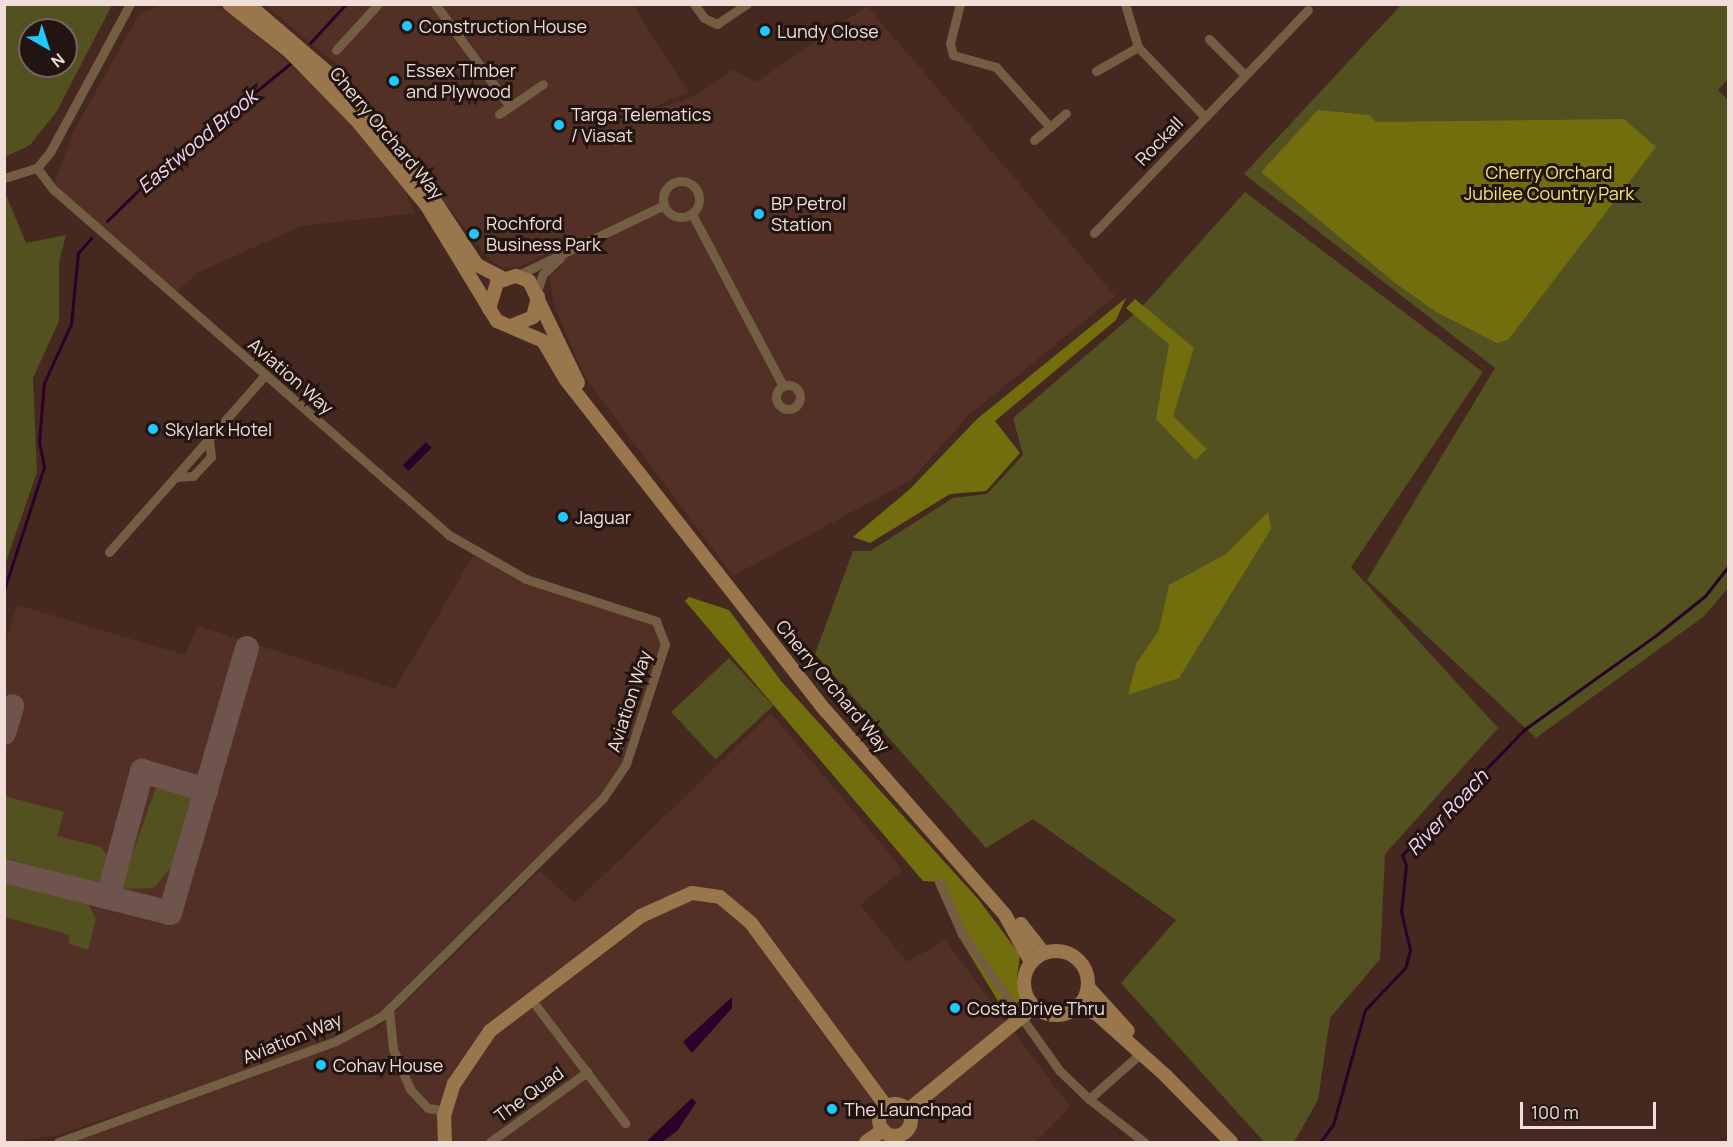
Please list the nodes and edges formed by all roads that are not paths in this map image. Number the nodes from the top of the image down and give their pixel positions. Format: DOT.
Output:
graph roads {
  1 [pos="130,4"];
  2 [pos="138,4"];
  3 [pos="229,4"];
  4 [pos="248,4"];
  5 [pos="378,4"];
  6 [pos="435,4"];
  7 [pos="694,4"];
  8 [pos="736,4"];
  9 [pos="747,4"];
  10 [pos="960,4"];
  11 [pos="1125,4"];
  12 [pos="1308,10"];
  13 [pos="123,19"];
  14 [pos="717,24"];
  15 [pos="1209,39"];
  16 [pos="1138,47"];
  17 [pos="336,50"];
  18 [pos="1096,71"];
  19 [pos="1245,75"];
  20 [pos="543,84"];
  21 [pos="510,107"];
  22 [pos="1066,113"];
  23 [pos="499,114"];
  24 [pos="1205,117"];
  25 [pos="1050,127"];
  26 [pos="1034,140"];
  27 [pos="36,168"];
  28 [pos="4,177"];
  29 [pos="664,206"];
  30 [pos="692,214"];
  31 [pos="1094,233"];
  32 [pos="566,252"];
  33 [pos="509,277"];
  34 [pos="538,294"];
  35 [pos="489,309"];
  36 [pos="511,326"];
  37 [pos="265,375"];
  38 [pos="783,386"];
  39 [pos="608,431"];
  40 [pos="209,440"];
  41 [pos="177,477"];
  42 [pos="109,552"];
  43 [pos="959,857"];
  44 [pos="939,882"];
  45 [pos="1044,953"];
  46 [pos="1031,962"];
  47 [pos="1088,987"];
  48 [pos="531,999"];
  49 [pos="1035,1006"];
  50 [pos="1078,1006"];
  51 [pos="389,1008"];
  52 [pos="1021,1018"];
  53 [pos="1140,1054"];
  54 [pos="587,1072"];
  55 [pos="1166,1076"];
  56 [pos="1089,1099"];
  57 [pos="886,1106"];
  58 [pos="908,1110"];
  59 [pos="446,1111"];
  60 [pos="625,1123"];
  61 [pos="883,1130"];
  62 [pos="906,1138"];
  63 [pos="58,1143"];
  64 [pos="445,1143"];
  65 [pos="490,1143"];
  66 [pos="866,1143"];
  67 [pos="1144,1143"];
  68 [pos="1231,1143"];
  1 -- 13 [label="street"];
  2 -- 13 [label="street"];
  3 -- 35 [label="main road, Cherry Orchard Way"];
  4 -- 33 [label="main road, Cherry Orchard Way"];
  5 -- 17 [label="street"];
  6 -- 21 [label="street"];
  7 -- 14 [label="street"];
  8 -- 14 [label="street"];
  9 -- 14 [label="street"];
  10 -- 25 [label="street"];
  11 -- 16 [label="street, Rockall"];
  12 -- 19 [label="street"];
  13 -- 27 [label="street"];
  15 -- 19 [label="street"];
  16 -- 18 [label="street"];
  16 -- 24 [label="street, Rockall"];
  19 -- 24 [label="street"];
  20 -- 21 [label="street"];
  21 -- 23 [label="street"];
  22 -- 25 [label="street"];
  24 -- 31 [label="street, Rockall"];
  25 -- 26 [label="street"];
  27 -- 28 [label="street"];
  27 -- 37 [label="street, Aviation Way"];
  29 -- 30 [label="street"];
  29 -- 30 [label="street"];
  29 -- 32 [label="street"];
  30 -- 38 [label="street"];
  32 -- 33 [label="street"];
  32 -- 34 [label="street"];
  33 -- 34 [label="main road, Cherry Orchard Way"];
  33 -- 35 [label="main road"];
  34 -- 36 [label="main road"];
  34 -- 39 [label="main road, Cherry Orchard Way"];
  35 -- 36 [label="main road, Cherry Orchard Way"];
  36 -- 39 [label="main road, Cherry Orchard Way"];
  37 -- 40 [label="street"];
  37 -- 51 [label="street, Aviation Way"];
  39 -- 43 [label="main road, Cherry Orchard Way"];
  40 -- 41 [label="street"];
  40 -- 41 [label="street"];
  41 -- 42 [label="street"];
  43 -- 45 [label="main road"];
  43 -- 46 [label="main road, Cherry Orchard Way"];
  44 -- 52 [label="street"];
  45 -- 46 [label="main road"];
  45 -- 47 [label="main road"];
  46 -- 49 [label="main road"];
  47 -- 50 [label="main road"];
  47 -- 55 [label="main road"];
  48 -- 54 [label="street, The Quad"];
  48 -- 57 [label="main road"];
  48 -- 59 [label="main road"];
  49 -- 50 [label="main road"];
  49 -- 52 [label="main road"];
  50 -- 53 [label="main road"];
  51 -- 59 [label="street"];
  51 -- 63 [label="street, Aviation Way"];
  52 -- 56 [label="street"];
  52 -- 58 [label="main road"];
  53 -- 55 [label="main road"];
  53 -- 56 [label="street"];
  54 -- 60 [label="street, The Quad"];
  54 -- 65 [label="street, The Quad"];
  55 -- 68 [label="main road"];
  56 -- 67 [label="street"];
  57 -- 58 [label="main road"];
  57 -- 61 [label="main road"];
  58 -- 62 [label="main road"];
  59 -- 64 [label="main road"];
  61 -- 62 [label="main road"];
  61 -- 66 [label="main road"];
}
